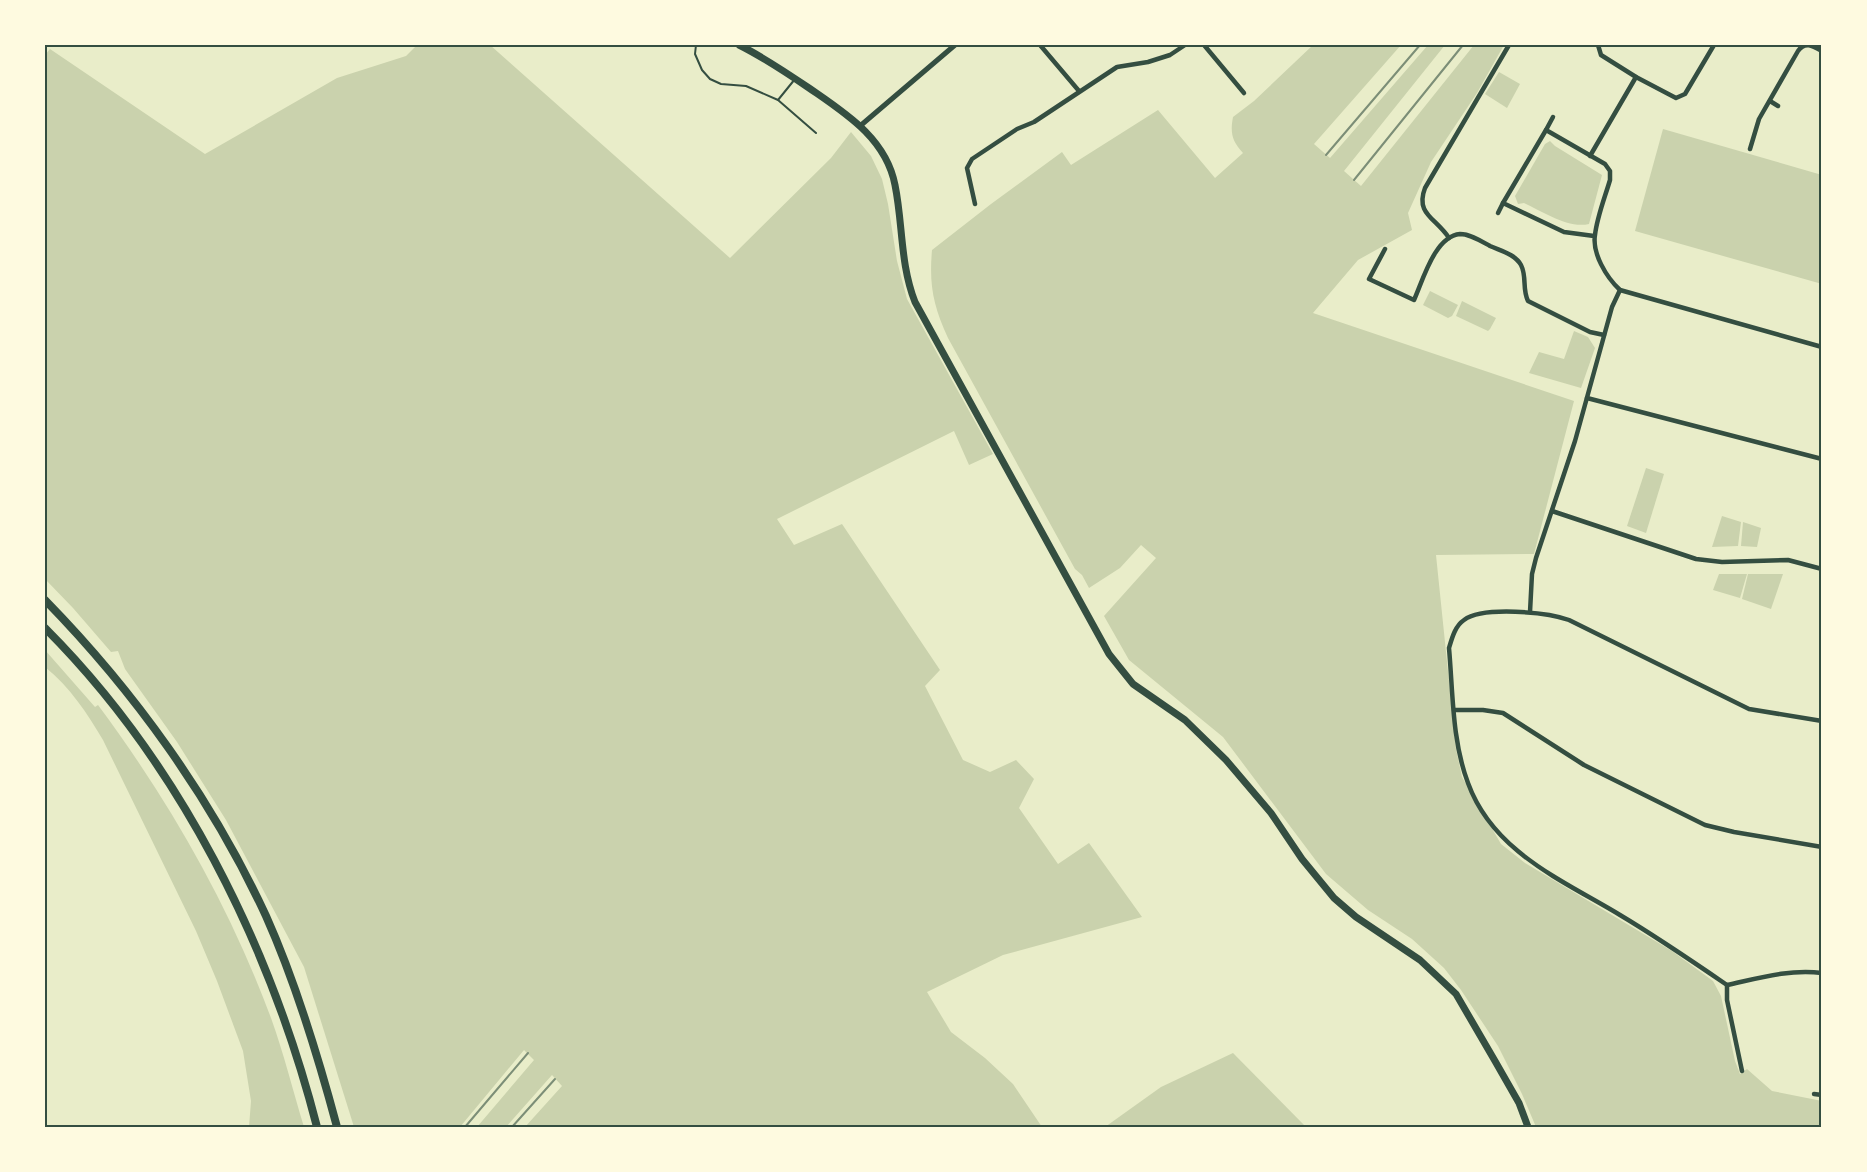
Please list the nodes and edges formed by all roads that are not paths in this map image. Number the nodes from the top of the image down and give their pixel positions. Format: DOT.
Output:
graph roads {
  1 [pos="696,45"];
  2 [pos="739,45"];
  3 [pos="955,45"];
  4 [pos="1041,45"];
  5 [pos="1185,45"];
  6 [pos="1204,45"];
  7 [pos="1509,45"];
  8 [pos="1598,45"];
  9 [pos="1714,45"];
  10 [pos="1822,51"];
  11 [pos="1636,77"];
  12 [pos="795,79"];
  13 [pos="1079,90"];
  14 [pos="1244,93"];
  15 [pos="778,100"];
  16 [pos="1770,101"];
  17 [pos="1778,106"];
  18 [pos="1553,117"];
  19 [pos="860,126"];
  20 [pos="1546,130"];
  21 [pos="816,133"];
  22 [pos="1750,149"];
  23 [pos="1590,156"];
  24 [pos="1503,203"];
  25 [pos="975,204"];
  26 [pos="1497,213"];
  27 [pos="1594,236"];
  28 [pos="1449,237"];
  29 [pos="1385,249"];
  30 [pos="1620,290"];
  31 [pos="1604,335"];
  32 [pos="1822,347"];
  33 [pos="1587,398"];
  34 [pos="1822,459"];
  35 [pos="1552,511"];
  36 [pos="1822,568"];
  37 [pos="45,600"];
  38 [pos="1530,612"];
  39 [pos="45,628"];
  40 [pos="1454,710"];
  41 [pos="1822,721"];
  42 [pos="1822,847"];
  43 [pos="1822,973"];
  44 [pos="1727,985"];
  45 [pos="1742,1071"];
  46 [pos="1814,1094"];
  47 [pos="1822,1095"];
  48 [pos="317,1127"];
  49 [pos="337,1127"];
  50 [pos="1528,1127"];
  1 -- 15 [label="lane"];
  2 -- 12 [label="main road"];
  3 -- 19 [label="street"];
  4 -- 13 [label="street"];
  5 -- 13 [label="street"];
  6 -- 14 [label="street"];
  7 -- 28 [label="street"];
  8 -- 11 [label="street"];
  9 -- 11 [label="street"];
  10 -- 16 [label="street"];
  11 -- 23 [label="street"];
  12 -- 15 [label="lane"];
  12 -- 19 [label="main road"];
  13 -- 25 [label="street"];
  15 -- 21 [label="lane"];
  16 -- 17 [label="street"];
  16 -- 22 [label="street"];
  18 -- 20 [label="street"];
  19 -- 50 [label="main road"];
  20 -- 23 [label="street"];
  20 -- 24 [label="street"];
  23 -- 27 [label="street"];
  24 -- 26 [label="street"];
  24 -- 27 [label="street"];
  27 -- 30 [label="street"];
  28 -- 29 [label="street"];
  28 -- 31 [label="street"];
  30 -- 31 [label="street"];
  30 -- 32 [label="street"];
  31 -- 33 [label="street"];
  33 -- 34 [label="street"];
  33 -- 35 [label="street"];
  35 -- 36 [label="street"];
  35 -- 38 [label="street"];
  37 -- 49 [label="highway"];
  38 -- 40 [label="street"];
  38 -- 41 [label="street"];
  39 -- 48 [label="highway"];
  40 -- 42 [label="street"];
  40 -- 44 [label="street"];
  43 -- 44 [label="street"];
  44 -- 45 [label="street"];
  46 -- 47 [label="street"];
}
